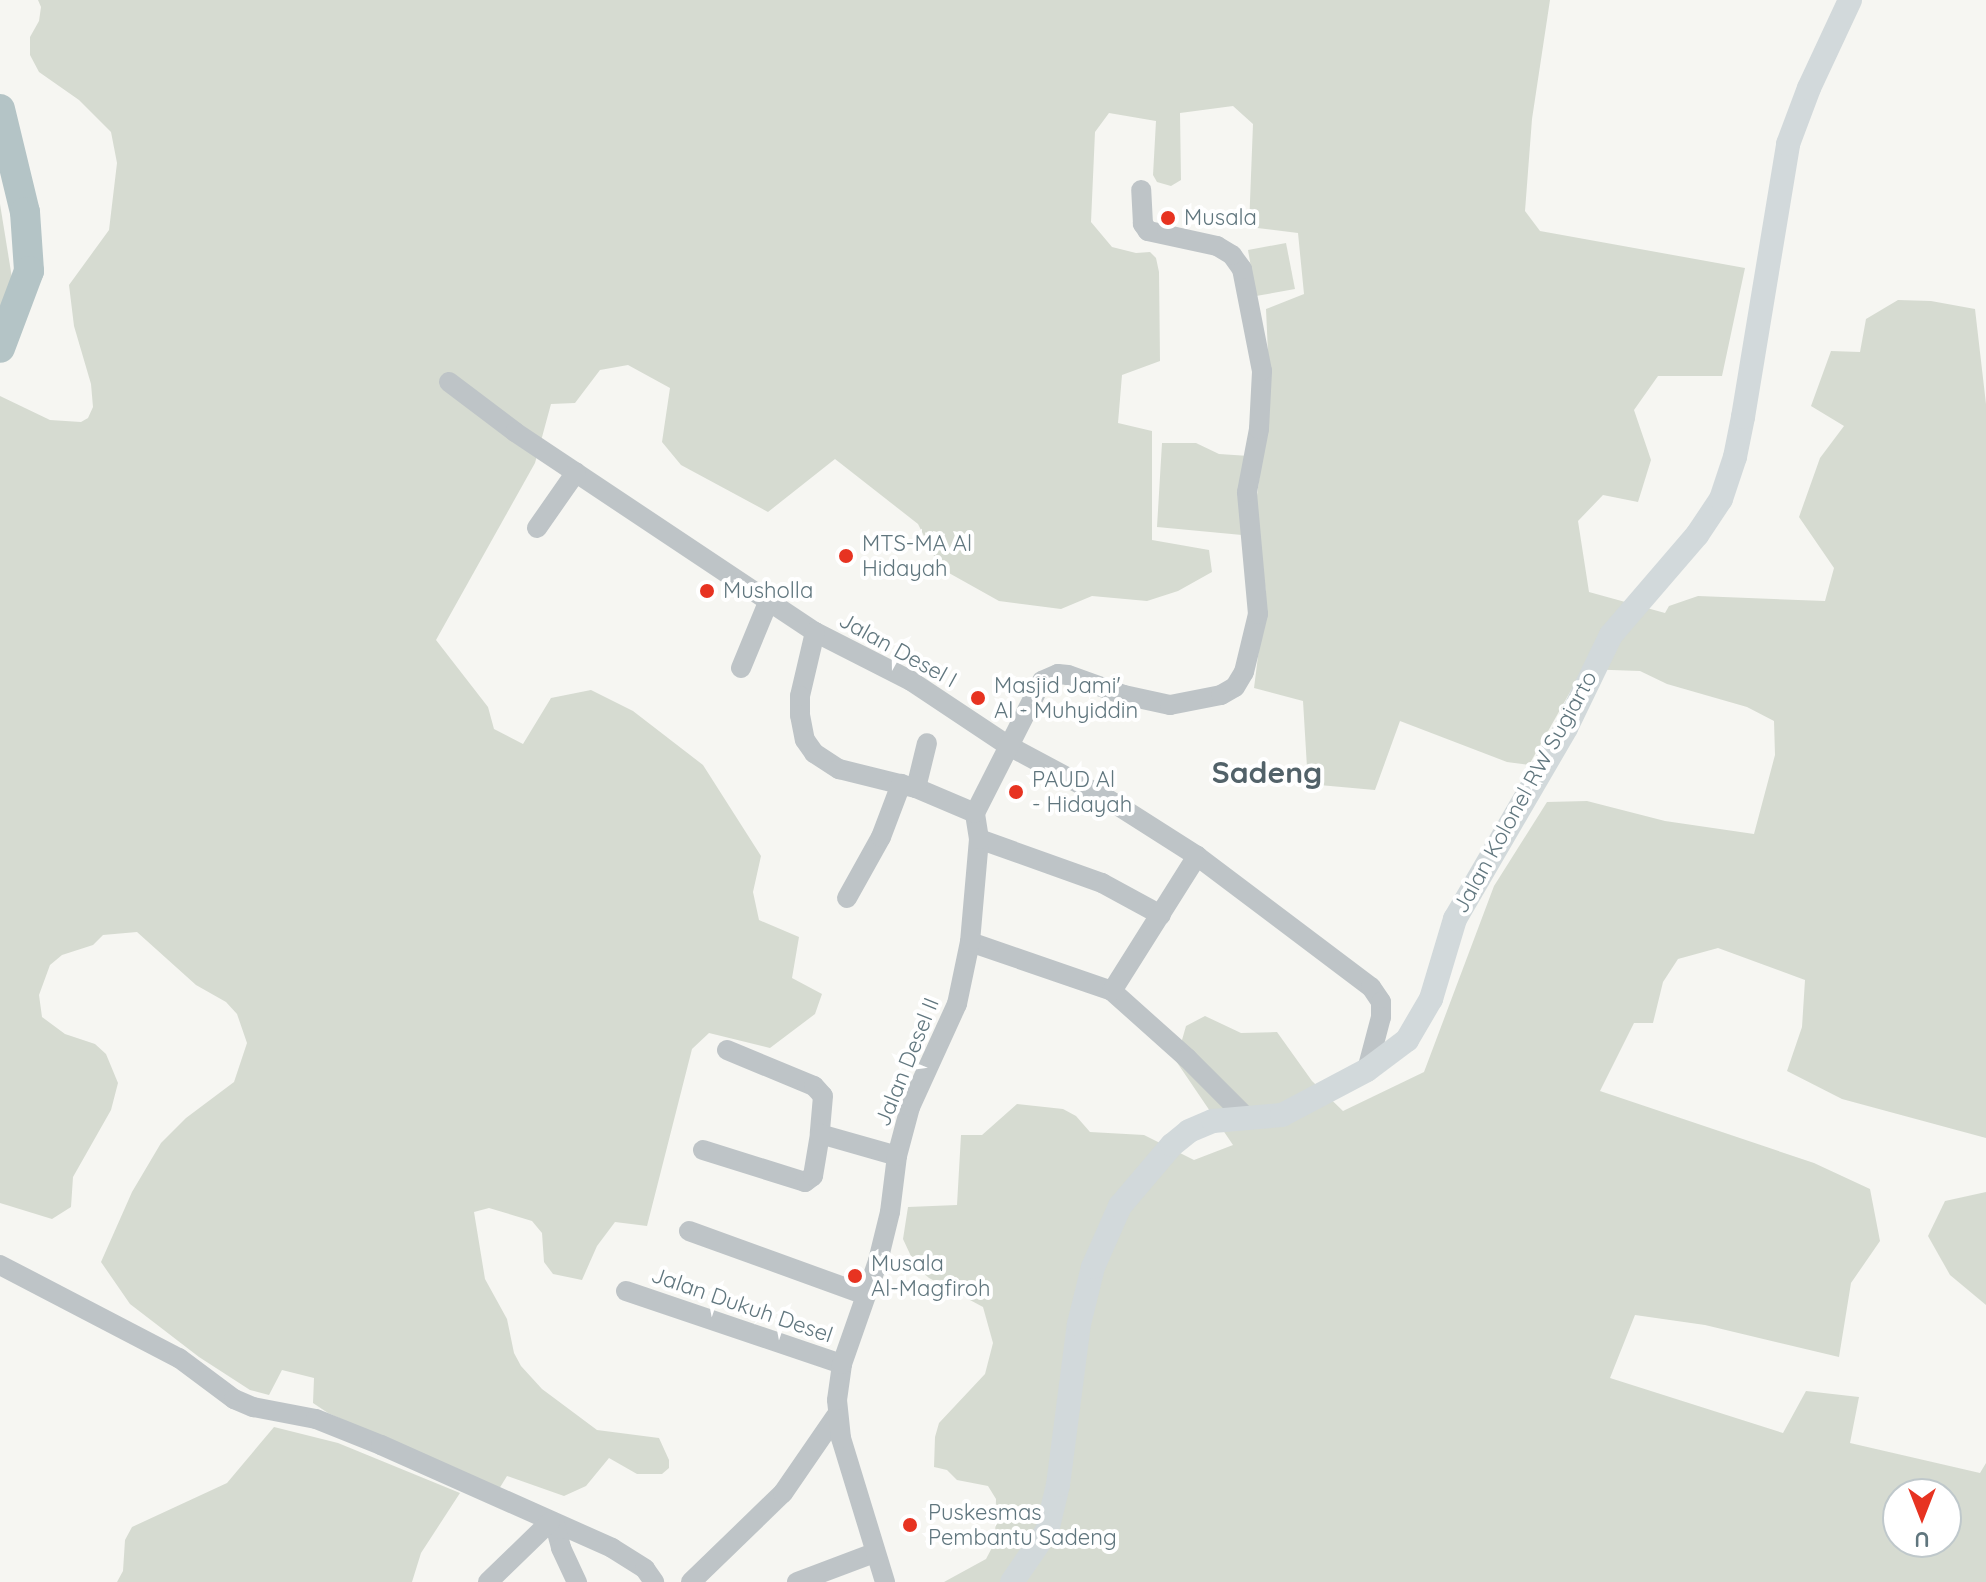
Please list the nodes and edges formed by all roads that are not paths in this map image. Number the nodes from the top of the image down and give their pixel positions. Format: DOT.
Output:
graph roads {
  1 [pos="1850,0"];
  2 [pos="1141,190"];
  3 [pos="449,382"];
  4 [pos="576,472"];
  5 [pos="537,528"];
  6 [pos="769,600"];
  7 [pos="815,632"];
  8 [pos="741,668"];
  9 [pos="927,743"];
  10 [pos="1009,746"];
  11 [pos="909,786"];
  12 [pos="975,813"];
  13 [pos="979,839"];
  14 [pos="1197,856"];
  15 [pos="847,898"];
  16 [pos="1161,915"];
  17 [pos="970,942"];
  18 [pos="1112,991"];
  19 [pos="727,1050"];
  20 [pos="1367,1070"];
  21 [pos="1247,1118"];
  22 [pos="820,1134"];
  23 [pos="703,1150"];
  24 [pos="897,1156"];
  25 [pos="689,1231"];
  26 [pos="0,1265"];
  27 [pos="626,1291"];
  28 [pos="866,1295"];
  29 [pos="842,1364"];
  30 [pos="836,1416"];
  31 [pos="552,1524"];
  32 [pos="874,1553"];
  33 [pos="488,1582"];
  34 [pos="577,1582"];
  35 [pos="654,1582"];
  36 [pos="691,1582"];
  37 [pos="797,1582"];
  38 [pos="885,1582"];
  39 [pos="1012,1582"];
  1 -- 20 [label="main road, Jalan Kolonel RW Sugiarto"];
  2 -- 10 [label="street"];
  3 -- 4 [label="street, Jalan Desel I"];
  4 -- 5 [label="street"];
  4 -- 6 [label="street, Jalan Desel I"];
  6 -- 7 [label="street, Jalan Desel I"];
  6 -- 8 [label="street"];
  7 -- 10 [label="street, Jalan Desel I"];
  7 -- 11 [label="street"];
  9 -- 11 [label="street"];
  10 -- 12 [label="street"];
  10 -- 14 [label="street, Jalan Desel I"];
  11 -- 12 [label="street"];
  11 -- 15 [label="street"];
  12 -- 13 [label="street, Jalan Desel II"];
  13 -- 16 [label="street"];
  13 -- 17 [label="street, Jalan Desel II"];
  14 -- 16 [label="street"];
  14 -- 20 [label="street, Jalan Desel I"];
  16 -- 18 [label="street"];
  17 -- 18 [label="street"];
  17 -- 24 [label="street, Jalan Desel II"];
  18 -- 21 [label="street"];
  19 -- 22 [label="street"];
  20 -- 21 [label="main road, Jalan Kolonel RW Sugiarto"];
  21 -- 39 [label="main road, Jalan Kolonel RW Sugiarto"];
  22 -- 23 [label="street"];
  22 -- 24 [label="street"];
  24 -- 28 [label="street, Jalan Desel II"];
  25 -- 28 [label="street"];
  26 -- 31 [label="street"];
  27 -- 29 [label="street, Jalan Dukuh Desel"];
  28 -- 29 [label="street, Jalan Desel II"];
  29 -- 30 [label="street, Jalan Desel II"];
  30 -- 32 [label="street, Jalan Desel II"];
  30 -- 36 [label="street"];
  31 -- 33 [label="street"];
  31 -- 34 [label="street"];
  31 -- 35 [label="street"];
  32 -- 37 [label="street"];
  32 -- 38 [label="street, Jalan Desel II"];
}
